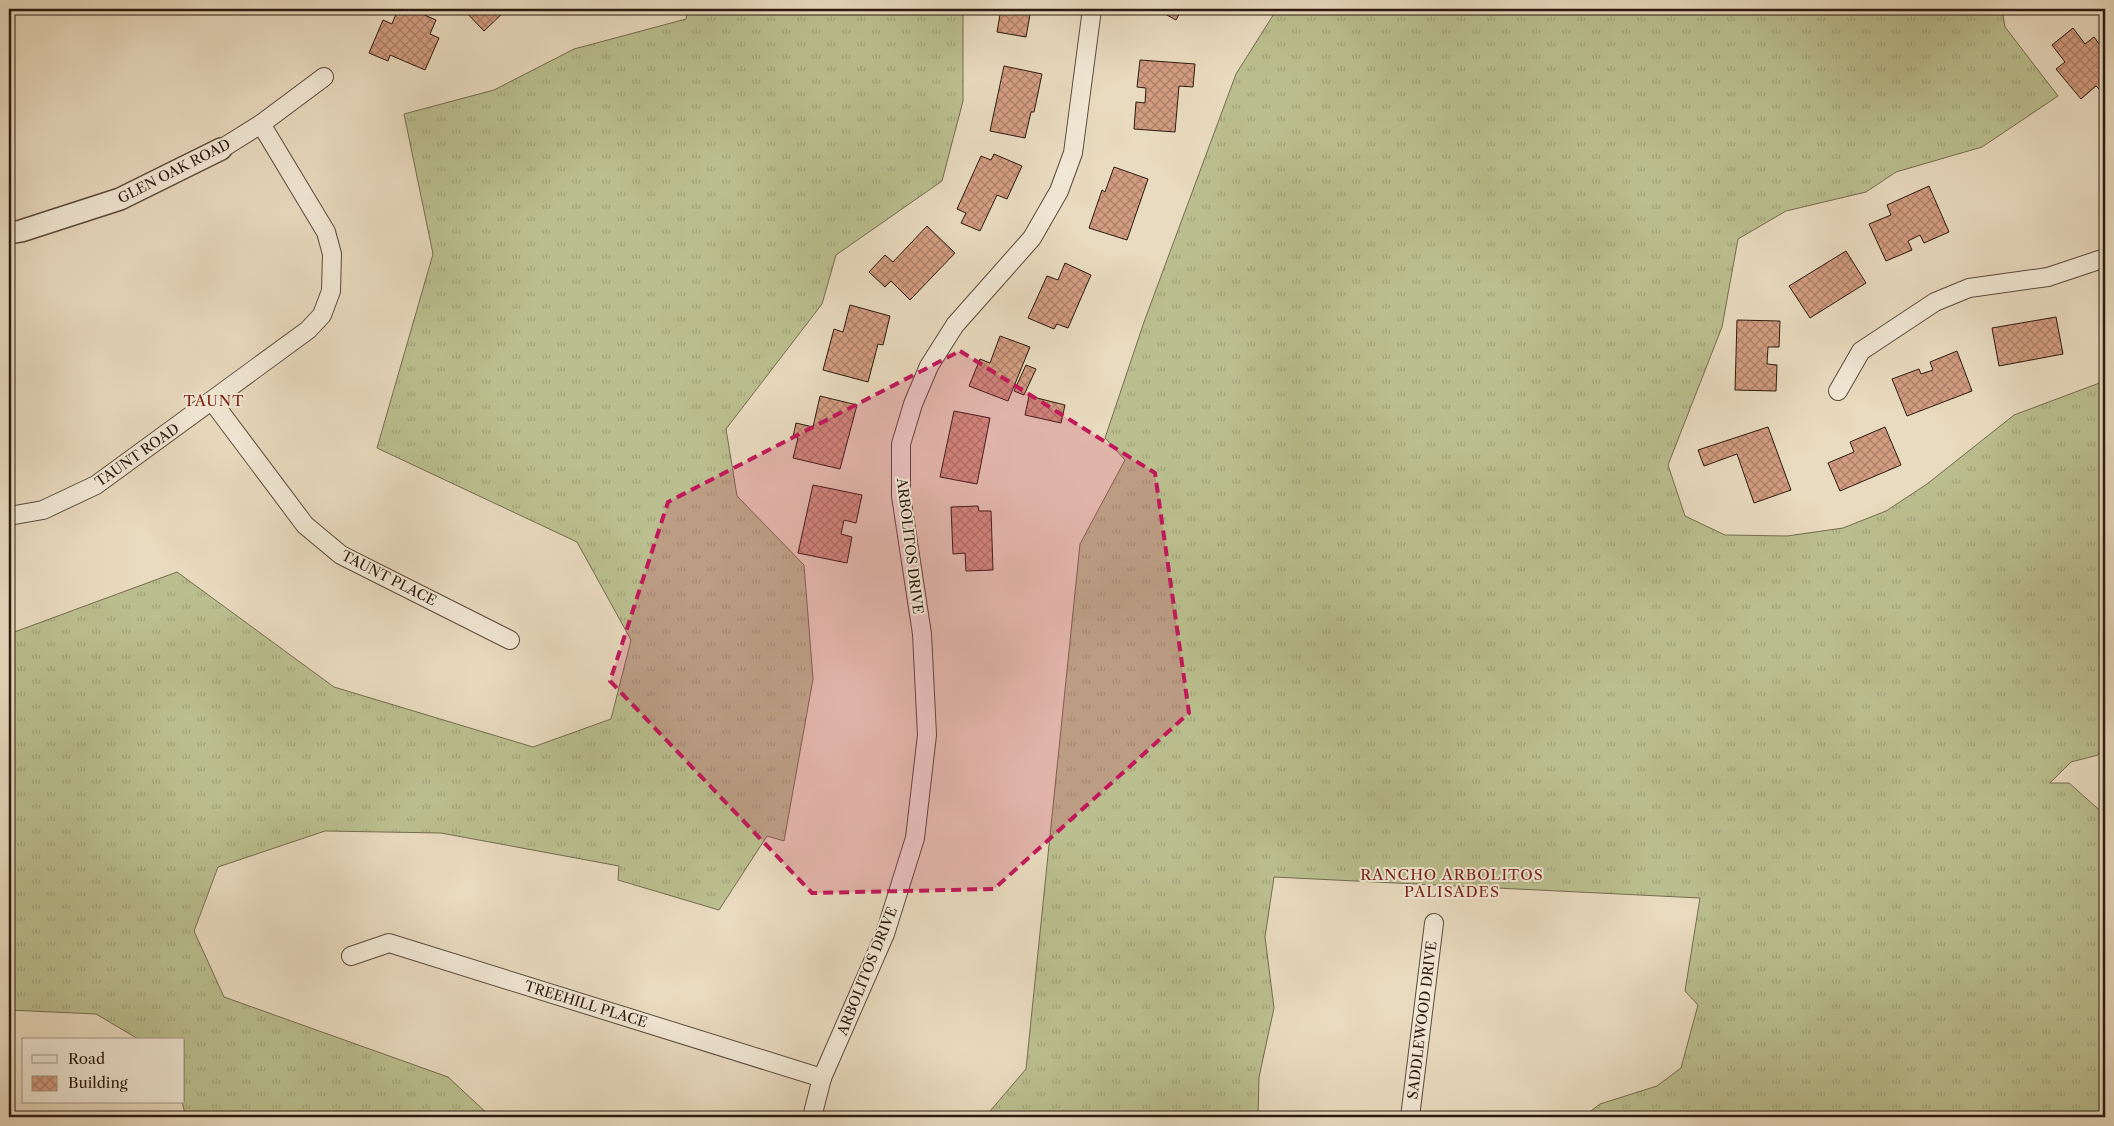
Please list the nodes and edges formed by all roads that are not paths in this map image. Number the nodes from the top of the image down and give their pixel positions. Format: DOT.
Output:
graph roads {
  1 [pos="1092,9"];
  2 [pos="324,78"];
  3 [pos="261,124"];
  4 [pos="220,149"];
  5 [pos="9,233"];
  6 [pos="2105,258"];
  7 [pos="1838,391"];
  8 [pos="212,401"];
  9 [pos="9,516"];
  10 [pos="510,640"];
  11 [pos="1434,923"];
  12 [pos="351,956"];
  13 [pos="822,1078"];
  14 [pos="812,1117"];
  15 [pos="1410,1117"];
  1 -- 13 [label="street, ARBOLITOS DRIVE"];
  2 -- 3 [label="street, GLEN OAK ROAD"];
  3 -- 4 [label="street, GLEN OAK ROAD"];
  3 -- 8 [label="street, TAUNT ROAD"];
  4 -- 5 [label="street, GLEN OAK ROAD"];
  6 -- 7 [label="street"];
  8 -- 9 [label="street, TAUNT ROAD"];
  8 -- 10 [label="street, TAUNT PLACE"];
  11 -- 15 [label="street, SADDLEWOOD DRIVE"];
  12 -- 13 [label="street, TREEHILL PLACE"];
  13 -- 14 [label="street, ARBOLITOS DRIVE"];
}
